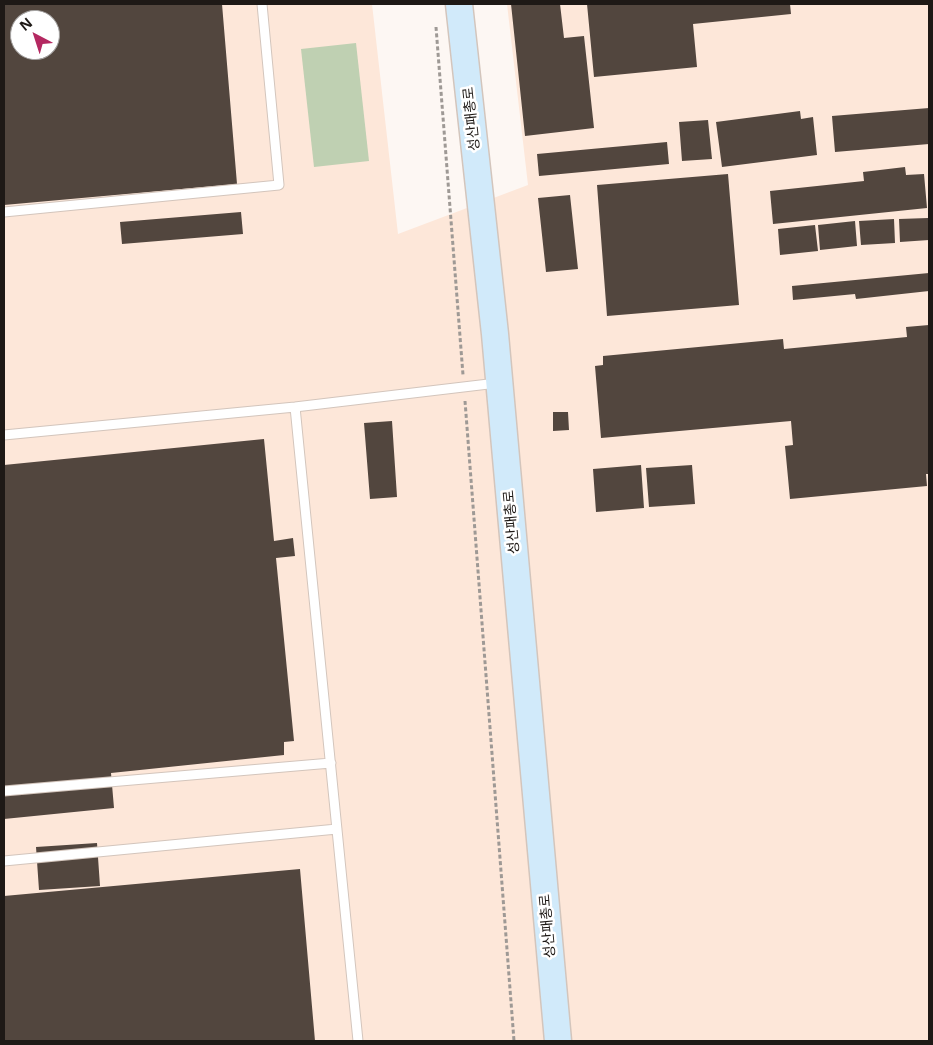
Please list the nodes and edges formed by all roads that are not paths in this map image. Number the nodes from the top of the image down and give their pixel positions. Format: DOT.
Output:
graph roads {
  1 [pos="262,4"];
  2 [pos="459,4"];
  3 [pos="4,212"];
  4 [pos="499,382"];
  5 [pos="295,407"];
  6 [pos="4,435"];
  7 [pos="331,763"];
  8 [pos="4,791"];
  9 [pos="337,829"];
  10 [pos="4,861"];
  11 [pos="358,1041"];
  12 [pos="558,1041"];
  1 -- 3 [label="lane"];
  2 -- 4 [label="main road, 성산패총로"];
  4 -- 5 [label="lane"];
  4 -- 12 [label="main road, 성산패총로"];
  5 -- 6 [label="lane"];
  5 -- 7 [label="lane"];
  7 -- 8 [label="lane"];
  7 -- 9 [label="lane"];
  9 -- 10 [label="lane"];
  9 -- 11 [label="lane"];
}
